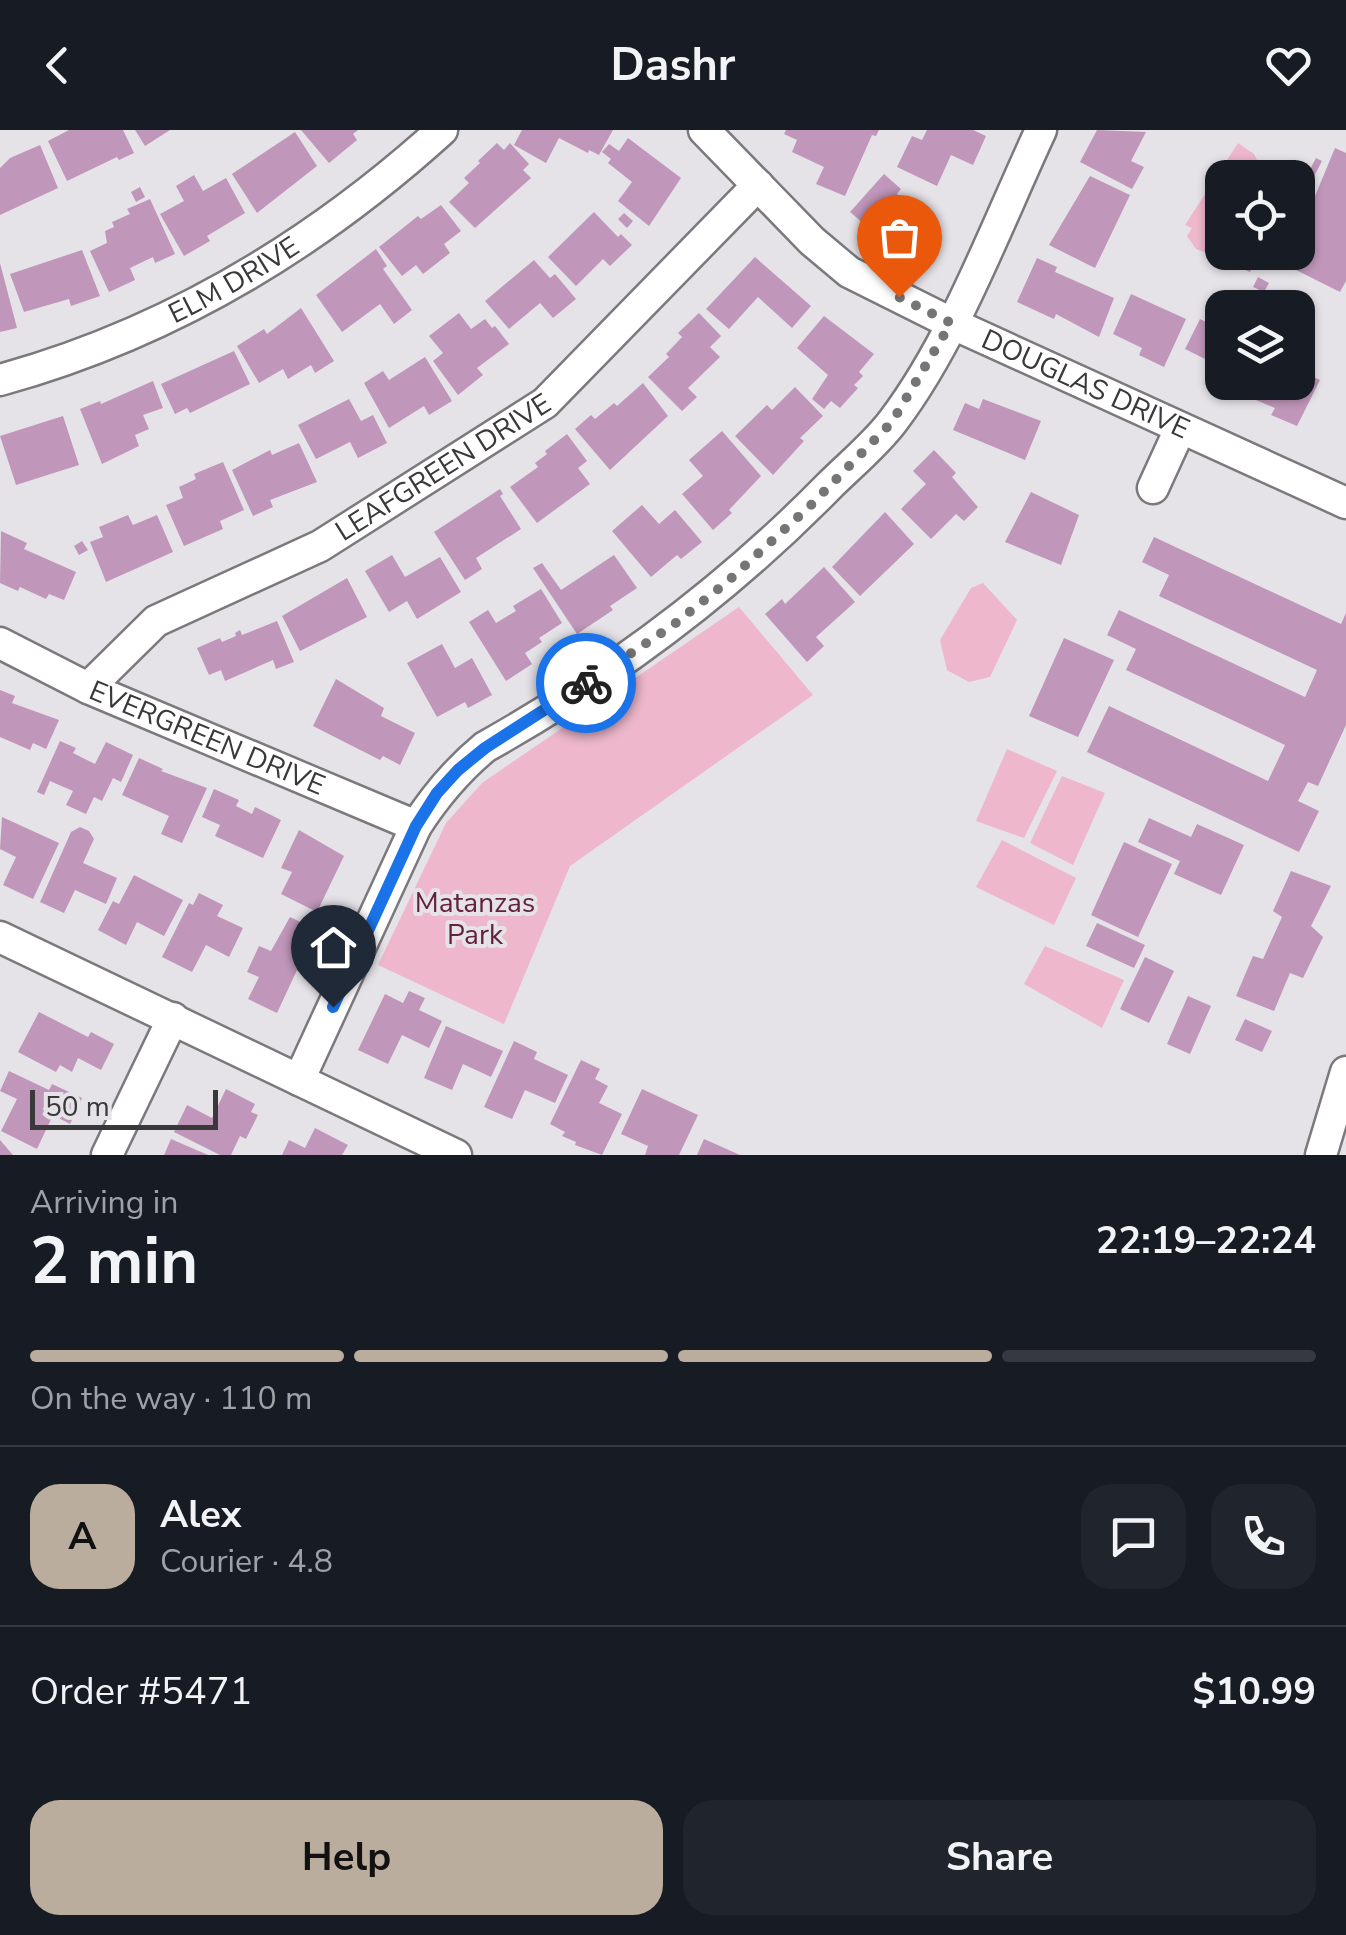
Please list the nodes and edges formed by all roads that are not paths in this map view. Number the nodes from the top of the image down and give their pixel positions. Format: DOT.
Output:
graph roads {
  1 [pos="442,130"];
  2 [pos="704,130"];
  3 [pos="1041,130"];
  4 [pos="758,185"];
  5 [pos="951,323"];
  6 [pos="0,380"];
  7 [pos="1180,428"];
  8 [pos="1152,488"];
  9 [pos="1346,503"];
  10 [pos="0,643"];
  11 [pos="88,688"];
  12 [pos="416,826"];
  13 [pos="0,937"];
  14 [pos="172,1018"];
  15 [pos="1346,1072"];
  16 [pos="300,1080"];
  17 [pos="439,1151"];
  18 [pos="107,1155"];
  19 [pos="1322,1155"];
  1 -- 6 [label="street, ELM DRIVE"];
  2 -- 4 [label="street, DOUGLAS DRIVE"];
  3 -- 5 [label="street"];
  4 -- 5 [label="street, DOUGLAS DRIVE"];
  4 -- 11 [label="street, LEAFGREEN DRIVE"];
  5 -- 7 [label="street, DOUGLAS DRIVE"];
  5 -- 12 [label="street"];
  7 -- 8 [label="street"];
  7 -- 9 [label="street, DOUGLAS DRIVE"];
  10 -- 11 [label="street, EVERGREEN DRIVE"];
  11 -- 12 [label="street, EVERGREEN DRIVE"];
  12 -- 16 [label="street"];
  13 -- 14 [label="street"];
  14 -- 16 [label="street"];
  14 -- 18 [label="street"];
  15 -- 19 [label="street"];
  16 -- 17 [label="street"];
}
